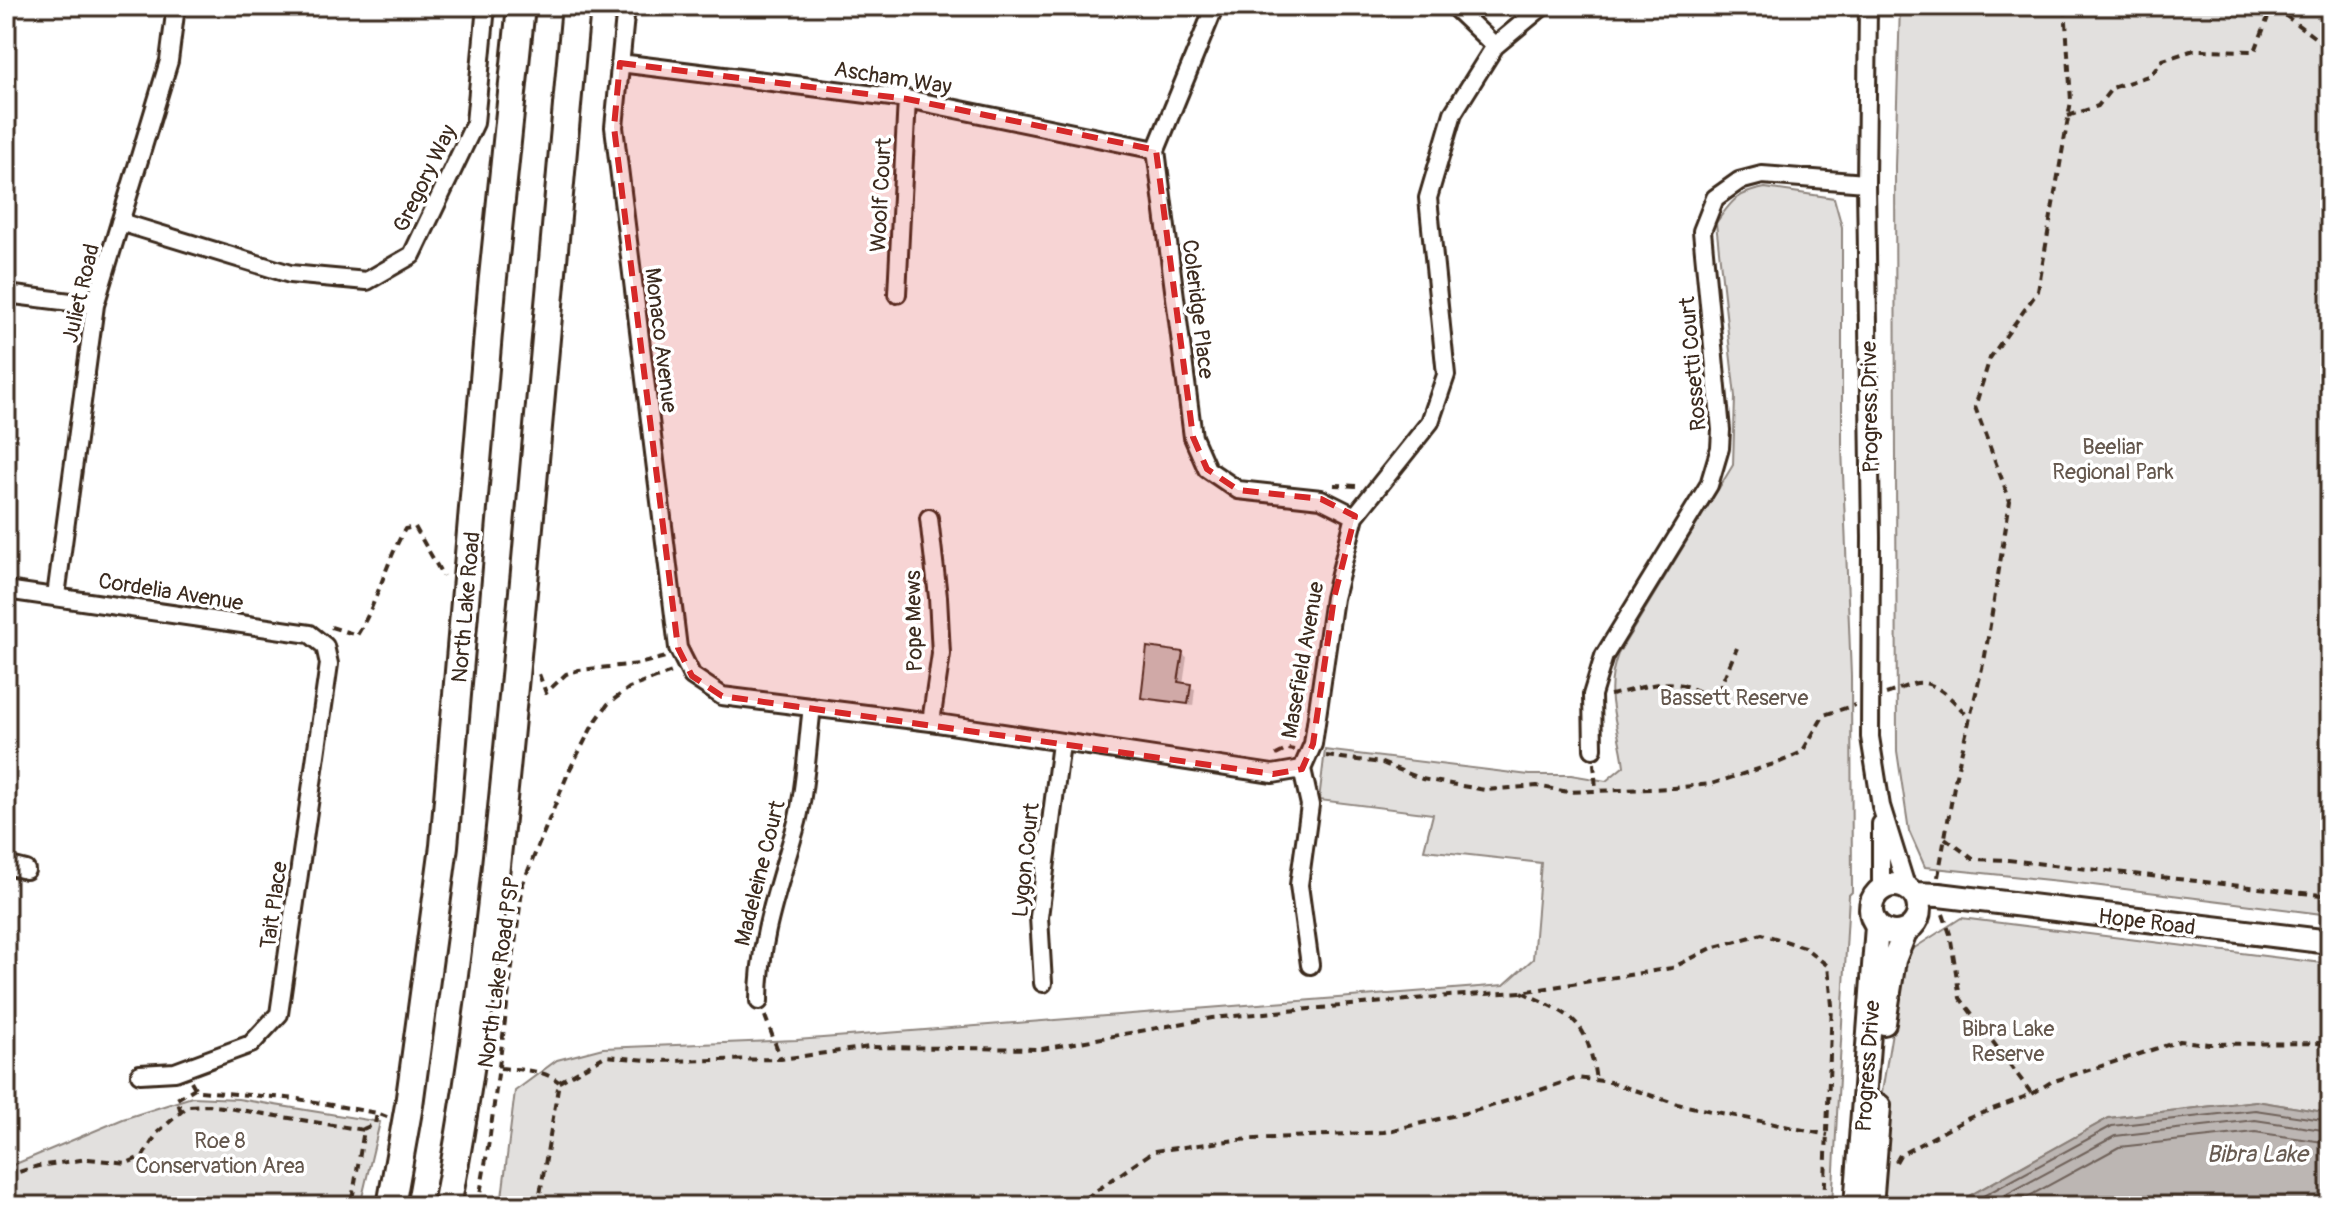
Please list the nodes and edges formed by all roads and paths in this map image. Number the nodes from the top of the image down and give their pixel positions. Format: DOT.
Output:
graph roads {
  1 [pos="176,6"];
  2 [pos="486,6"];
  3 [pos="521,6"];
  4 [pos="576,6"];
  5 [pos="626,6"];
  6 [pos="1215,6"];
  7 [pos="1453,6"];
  8 [pos="1543,6"];
  9 [pos="1868,6"];
  10 [pos="2065,6"];
  11 [pos="2273,7"];
  12 [pos="1495,46"];
  13 [pos="2330,49"];
  14 [pos="620,63"];
  15 [pos="907,99"];
  16 [pos="2068,116"];
  17 [pos="1156,150"];
  18 [pos="1866,183"];
  19 [pos="120,222"];
  20 [pos="6,294"];
  21 [pos="897,294"];
  22 [pos="95,305"];
  23 [pos="1329,484"];
  24 [pos="1366,484"];
  25 [pos="1355,516"];
  26 [pos="929,518"];
  27 [pos="447,583"];
  28 [pos="6,590"];
  29 [pos="56,596"];
  30 [pos="334,628"];
  31 [pos="325,646"];
  32 [pos="1737,648"];
  33 [pos="686,665"];
  34 [pos="516,670"];
  35 [pos="1592,699"];
  36 [pos="1870,700"];
  37 [pos="812,707"];
  38 [pos="1968,717"];
  39 [pos="931,722"];
  40 [pos="1061,743"];
  41 [pos="1593,749"];
  42 [pos="1309,753"];
  43 [pos="1267,755"];
  44 [pos="1302,769"];
  45 [pos="1596,791"];
  46 [pos="1881,806"];
  47 [pos="1944,838"];
  48 [pos="6,865"];
  49 [pos="26,870"];
  50 [pos="1881,888"];
  51 [pos="1911,890"];
  52 [pos="1939,895"];
  53 [pos="2330,896"];
  54 [pos="1964,899"];
  55 [pos="1877,926"];
  56 [pos="1911,926"];
  57 [pos="1950,934"];
  58 [pos="2330,942"];
  59 [pos="1310,965"];
  60 [pos="1043,983"];
  61 [pos="1522,992"];
  62 [pos="759,1001"];
  63 [pos="2330,1043"];
  64 [pos="781,1059"];
  65 [pos="185,1068"];
  66 [pos="499,1068"];
  67 [pos="140,1074"];
  68 [pos="1596,1080"];
  69 [pos="559,1082"];
  70 [pos="195,1088"];
  71 [pos="2032,1094"];
  72 [pos="181,1112"];
  73 [pos="377,1113"];
  74 [pos="390,1119"];
  75 [pos="363,1129"];
  76 [pos="1828,1135"];
  77 [pos="1895,1165"];
  78 [pos="6,1176"];
  79 [pos="351,1206"];
  80 [pos="391,1206"];
  81 [pos="447,1206"];
  82 [pos="478,1206"];
  83 [pos="538,1206"];
  84 [pos="1074,1206"];
  85 [pos="1824,1206"];
  86 [pos="1856,1206"];
  87 [pos="1871,1206"];
  1 -- 19 [label="street, Juliet Road"];
  2 -- 19 [label="street, Gregory Way"];
  3 -- 80 [label="main road, North Lake Road"];
  4 -- 34 [label="main road"];
  5 -- 14 [label="street, Monaco Avenue"];
  6 -- 17 [label="street, Coleridge Place"];
  7 -- 12 [label="street"];
  8 -- 12 [label="street, Masefield Avenue"];
  9 -- 18 [label="street, Progress Drive"];
  10 -- 16 [label="path"];
  11 -- 13 [label="path"];
  11 -- 16 [label="path"];
  12 -- 25 [label="street, Masefield Avenue"];
  14 -- 15 [label="street, Ascham Way"];
  14 -- 33 [label="street, Monaco Avenue"];
  15 -- 17 [label="street, Ascham Way"];
  15 -- 21 [label="street, Woolf Court"];
  16 -- 38 [label="path"];
  17 -- 25 [label="street, Coleridge Place"];
  18 -- 35 [label="street, Rossetti Court"];
  18 -- 36 [label="street, Progress Drive"];
  19 -- 22 [label="street, Juliet Road"];
  20 -- 22 [label="street"];
  22 -- 29 [label="street, Juliet Road"];
  23 -- 24 [label="path"];
  25 -- 42 [label="street, Masefield Avenue"];
  26 -- 39 [label="street, Pope Mews"];
  27 -- 30 [label="path"];
  28 -- 29 [label="street, Cordelia Avenue"];
  29 -- 31 [label="street, Cordelia Avenue"];
  31 -- 65 [label="street, Tait Place"];
  32 -- 35 [label="path"];
  33 -- 34 [label="path"];
  33 -- 37 [label="street, Masefield Avenue"];
  33 -- 66 [label="path, North Lake Road PSP"];
  34 -- 81 [label="main road"];
  35 -- 41 [label="street, Rossetti Court"];
  36 -- 38 [label="path"];
  36 -- 45 [label="path"];
  36 -- 46 [label="street, Progress Drive"];
  37 -- 39 [label="street, Masefield Avenue"];
  37 -- 62 [label="street, Madeleine Court"];
  38 -- 47 [label="path"];
  39 -- 40 [label="street, Masefield Avenue"];
  40 -- 44 [label="street, Masefield Avenue"];
  40 -- 60 [label="street, Lygon Court"];
  41 -- 45 [label="path"];
  42 -- 43 [label="path"];
  42 -- 44 [label="street, Masefield Avenue"];
  42 -- 45 [label="path"];
  44 -- 59 [label="street"];
  46 -- 50 [label="street, Progress Drive"];
  46 -- 51 [label="street, Progress Drive"];
  47 -- 52 [label="path"];
  47 -- 53 [label="path"];
  48 -- 49 [label="street"];
  50 -- 51 [label="street"];
  50 -- 55 [label="street"];
  51 -- 52 [label="street, Hope Road"];
  51 -- 56 [label="street"];
  52 -- 54 [label="street, Hope Road"];
  54 -- 56 [label="street"];
  54 -- 58 [label="street, Hope Road"];
  55 -- 56 [label="street"];
  55 -- 86 [label="street, Progress Drive"];
  56 -- 87 [label="street, Progress Drive"];
  57 -- 71 [label="path"];
  61 -- 64 [label="path"];
  61 -- 68 [label="path"];
  61 -- 76 [label="path"];
  62 -- 64 [label="path"];
  63 -- 71 [label="path"];
  64 -- 69 [label="path"];
  65 -- 67 [label="street, Tait Place"];
  65 -- 70 [label="path"];
  66 -- 69 [label="path"];
  66 -- 82 [label="path, North Lake Road PSP"];
  68 -- 76 [label="path"];
  68 -- 84 [label="path"];
  69 -- 83 [label="path"];
  70 -- 72 [label="path"];
  70 -- 73 [label="path"];
  71 -- 77 [label="path"];
  72 -- 75 [label="path"];
  72 -- 78 [label="path"];
  73 -- 74 [label="path"];
  73 -- 75 [label="path"];
  75 -- 79 [label="path"];
  76 -- 85 [label="path"];
}
